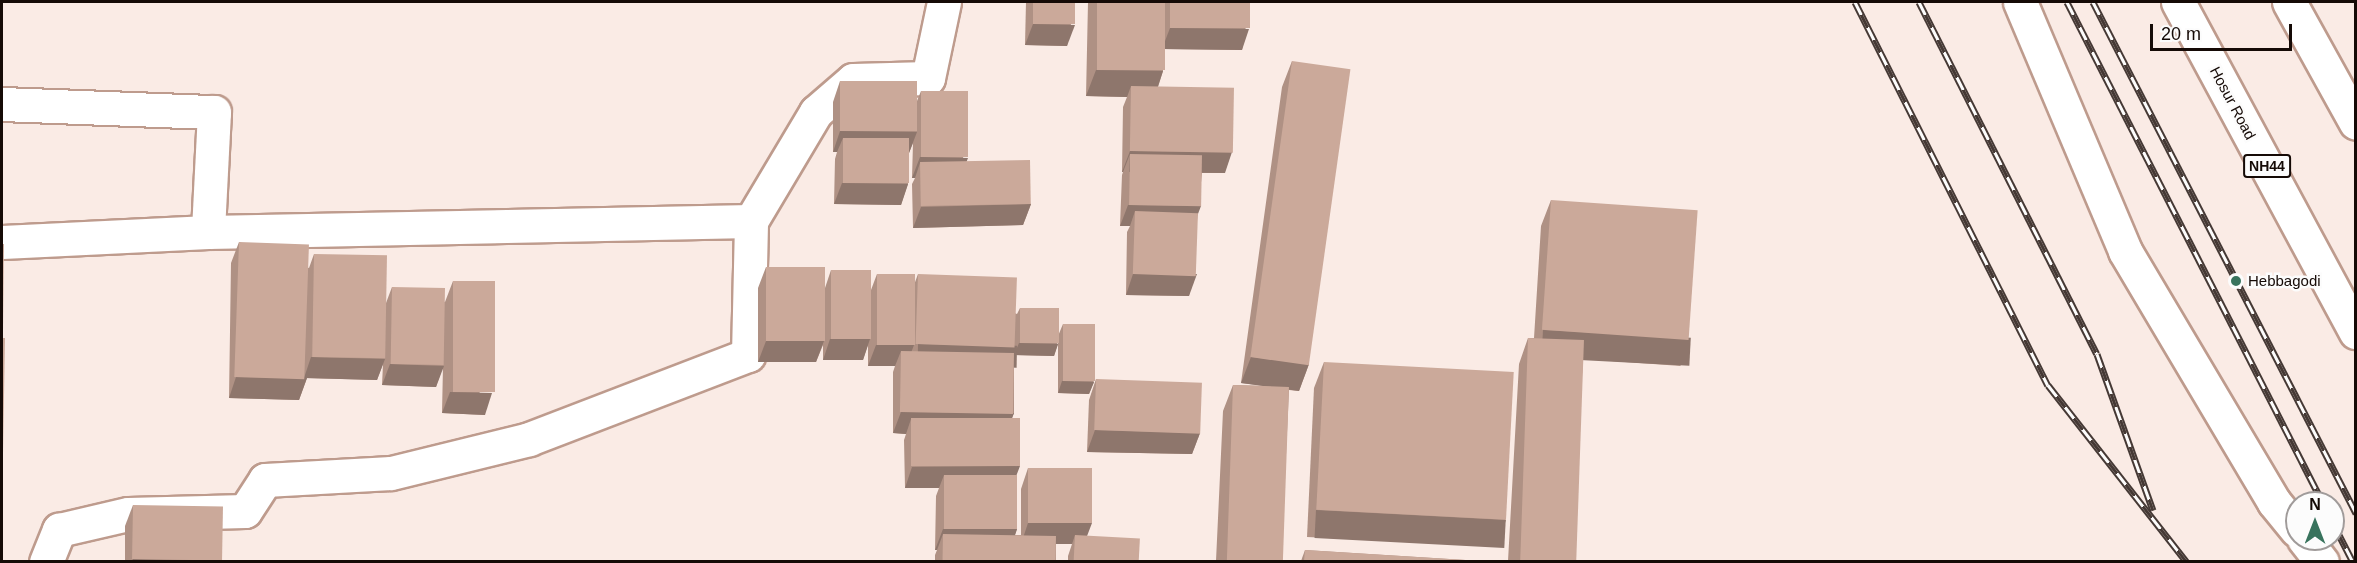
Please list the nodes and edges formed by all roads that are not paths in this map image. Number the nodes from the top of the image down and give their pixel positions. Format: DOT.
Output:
graph roads {
  1 [pos="944,2"];
  2 [pos="2020,2"];
  3 [pos="2178,2"];
  4 [pos="2289,2"];
  5 [pos="2,104"];
  6 [pos="2355,123"];
  7 [pos="751,221"];
  8 [pos="208,232"];
  9 [pos="2,242"];
  10 [pos="2355,332"];
  11 [pos="2285,515"];
  12 [pos="46,561"];
  1 -- 7 [label="main road"];
  2 -- 11 [label="main road"];
  3 -- 10 [label="main road, Hosur Road / NH44"];
  4 -- 6 [label="main road"];
  5 -- 8 [label="main road"];
  7 -- 8 [label="main road"];
  7 -- 12 [label="main road"];
  8 -- 9 [label="main road"];
}
